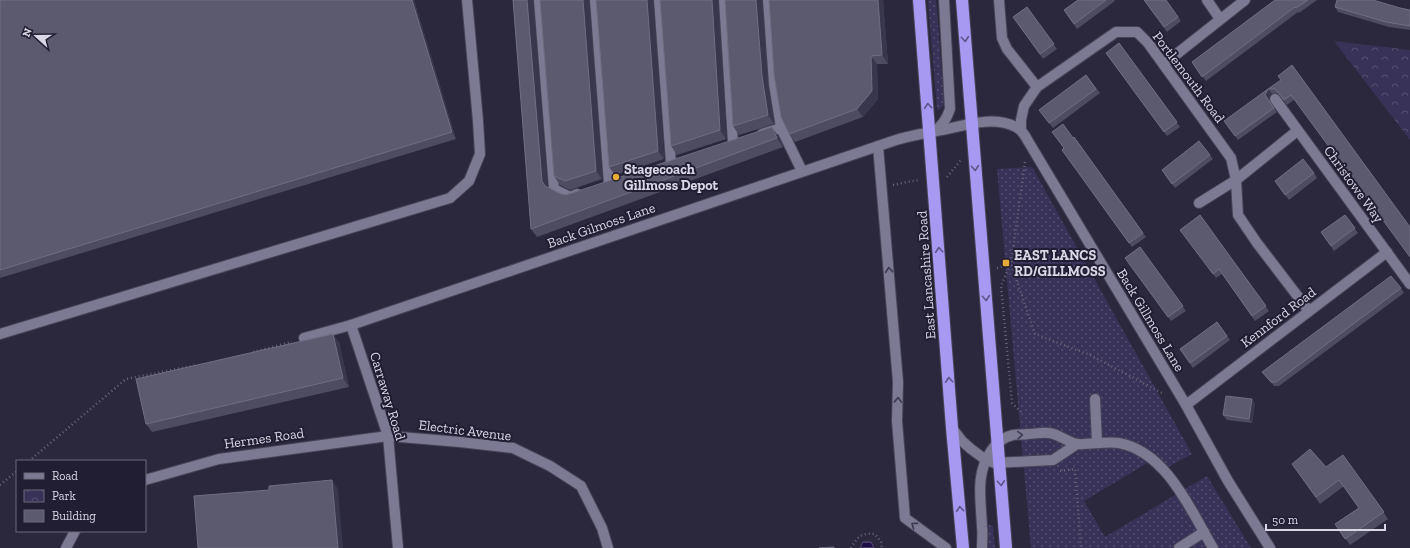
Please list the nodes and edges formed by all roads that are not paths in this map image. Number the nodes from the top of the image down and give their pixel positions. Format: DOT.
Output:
graph roads {
  1 [pos="467,0"];
  2 [pos="539,0"];
  3 [pos="595,0"];
  4 [pos="659,0"];
  5 [pos="724,0"];
  6 [pos="768,0"];
  7 [pos="919,0"];
  8 [pos="944,0"];
  9 [pos="962,0"];
  10 [pos="999,0"];
  11 [pos="1207,0"];
  12 [pos="1245,0"];
  13 [pos="1220,19"];
  14 [pos="1164,64"];
  15 [pos="1037,87"];
  16 [pos="1275,99"];
  17 [pos="972,124"];
  18 [pos="781,128"];
  19 [pos="1021,130"];
  20 [pos="1298,131"];
  21 [pos="930,132"];
  22 [pos="754,136"];
  23 [pos="733,143"];
  24 [pos="878,146"];
  25 [pos="671,163"];
  26 [pos="802,171"];
  27 [pos="630,177"];
  28 [pos="1236,180"];
  29 [pos="589,190"];
  30 [pos="1198,204"];
  31 [pos="1386,252"];
  32 [pos="1410,284"];
  33 [pos="1309,311"];
  34 [pos="351,324"];
  35 [pos="0,334"];
  36 [pos="304,338"];
  37 [pos="1095,399"];
  38 [pos="1186,405"];
  39 [pos="952,428"];
  40 [pos="388,436"];
  41 [pos="998,442"];
  42 [pos="1098,442"];
  43 [pos="1077,444"];
  44 [pos="986,460"];
  45 [pos="1000,463"];
  46 [pos="146,480"];
  47 [pos="74,532"];
  48 [pos="1204,532"];
  49 [pos="66,548"];
  50 [pos="398,548"];
  51 [pos="608,548"];
  52 [pos="946,548"];
  53 [pos="963,548"];
  54 [pos="982,548"];
  55 [pos="1006,548"];
  56 [pos="1179,548"];
  57 [pos="1213,548"];
  58 [pos="1270,548"];
  1 -- 35 [label="street"];
  2 -- 29 [label="street"];
  3 -- 27 [label="street"];
  4 -- 25 [label="street"];
  5 -- 23 [label="street"];
  6 -- 18 [label="street"];
  21 -- 7 [label="highway, East Lancashire Road, one-way"];
  8 -- 21 [label="street"];
  9 -- 17 [label="highway, one-way"];
  10 -- 15 [label="street"];
  11 -- 13 [label="street"];
  12 -- 13 [label="street"];
  13 -- 14 [label="street"];
  14 -- 15 [label="street, Portlemouth Road"];
  14 -- 28 [label="street, Portlemouth Road"];
  15 -- 19 [label="street, Portlemouth Road"];
  16 -- 20 [label="street, Christowe Way"];
  17 -- 19 [label="street"];
  17 -- 21 [label="street, Back Gilmoss Lane"];
  17 -- 41 [label="highway, one-way"];
  18 -- 22 [label="street"];
  18 -- 26 [label="street"];
  19 -- 38 [label="street, Back Gillmoss Lane"];
  20 -- 28 [label="street"];
  20 -- 31 [label="street, Christowe Way"];
  21 -- 24 [label="street, Back Gilmoss Lane"];
  39 -- 21 [label="highway, East Lancashire Road, one-way"];
  24 -- 26 [label="street, Back Gilmoss Lane"];
  52 -- 24 [label="street, one-way"];
  26 -- 34 [label="street, Back Gilmoss Lane"];
  28 -- 30 [label="street"];
  28 -- 33 [label="street, Portlemouth Road"];
  31 -- 32 [label="street, Christowe Way"];
  31 -- 33 [label="street, Kennford Road"];
  33 -- 38 [label="street, Kennford Road"];
  34 -- 36 [label="street, Back Gilmoss Lane"];
  34 -- 40 [label="street, Carraway Road"];
  37 -- 42 [label="street"];
  38 -- 58 [label="street, Back Gillmoss Lane"];
  39 -- 44 [label="street"];
  53 -- 39 [label="highway, East Lancashire Road, one-way"];
  40 -- 46 [label="street, Hermes Road"];
  40 -- 50 [label="street, Carraway Road"];
  40 -- 51 [label="street, Electric Avenue"];
  41 -- 43 [label="street, one-way"];
  41 -- 44 [label="street"];
  41 -- 45 [label="highway"];
  42 -- 43 [label="street"];
  42 -- 48 [label="street"];
  43 -- 45 [label="street"];
  44 -- 45 [label="street"];
  44 -- 54 [label="street"];
  45 -- 55 [label="highway, one-way"];
  47 -- 49 [label="street"];
  48 -- 56 [label="street"];
  48 -- 57 [label="street"];
}
